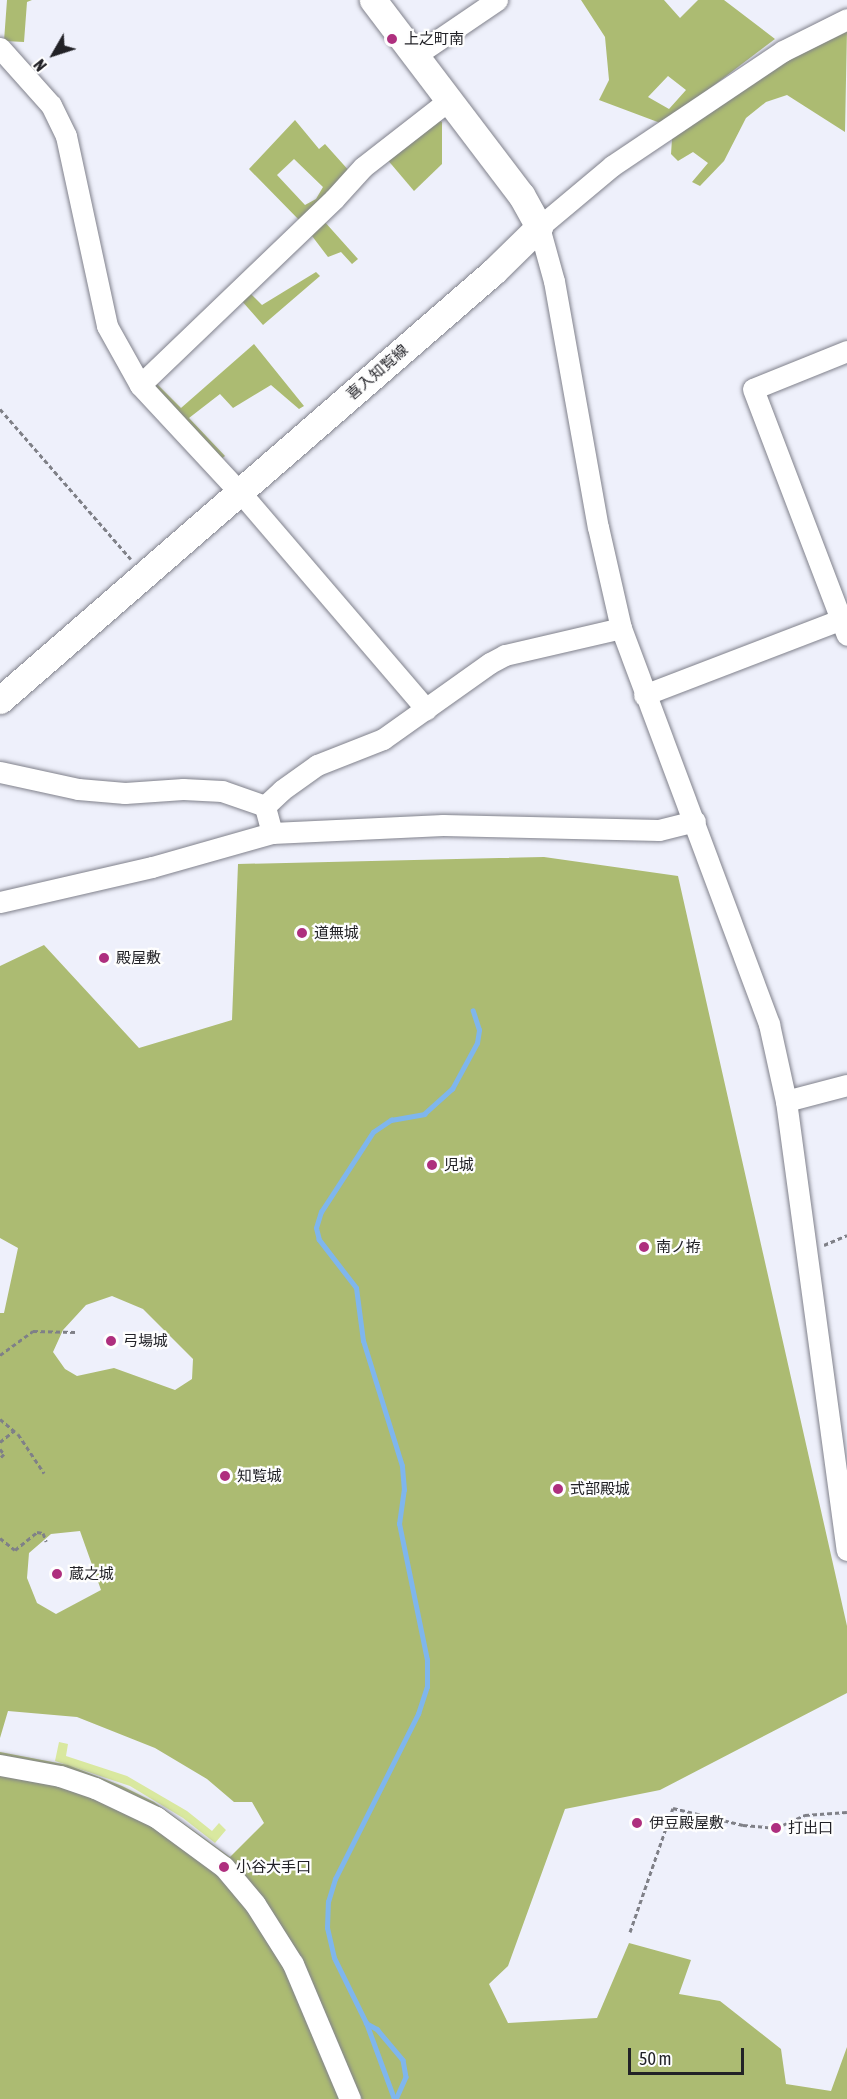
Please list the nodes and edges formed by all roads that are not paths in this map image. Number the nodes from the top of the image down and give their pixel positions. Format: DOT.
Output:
graph roads {
  1 [pos="373,0"];
  2 [pos="497,0"];
  3 [pos="847,19"];
  4 [pos="0,48"];
  5 [pos="416,54"];
  6 [pos="449,100"];
  7 [pos="539,227"];
  8 [pos="847,351"];
  9 [pos="140,385"];
  10 [pos="239,492"];
  11 [pos="845,624"];
  12 [pos="621,628"];
  13 [pos="644,695"];
  14 [pos="0,700"];
  15 [pos="426,709"];
  16 [pos="0,772"];
  17 [pos="265,806"];
  18 [pos="695,821"];
  19 [pos="272,833"];
  20 [pos="0,902"];
  21 [pos="847,1085"];
  22 [pos="786,1101"];
  23 [pos="847,1550"];
  24 [pos="0,1765"];
  25 [pos="350,2099"];
  1 -- 5 [label="main road"];
  2 -- 5 [label="street"];
  3 -- 7 [label="street"];
  4 -- 9 [label="street"];
  5 -- 6 [label="main road"];
  6 -- 7 [label="main road"];
  6 -- 9 [label="street"];
  7 -- 10 [label="main road, 喜入知覧線"];
  7 -- 12 [label="street"];
  8 -- 11 [label="street"];
  9 -- 10 [label="street"];
  10 -- 14 [label="main road, 喜入知覧線"];
  10 -- 15 [label="street"];
  11 -- 13 [label="street"];
  12 -- 13 [label="street"];
  12 -- 15 [label="street"];
  13 -- 18 [label="street"];
  15 -- 17 [label="street"];
  16 -- 17 [label="street"];
  17 -- 19 [label="street"];
  18 -- 19 [label="street"];
  18 -- 22 [label="street"];
  19 -- 20 [label="street"];
  21 -- 22 [label="street"];
  22 -- 23 [label="street"];
  24 -- 25 [label="street"];
}
